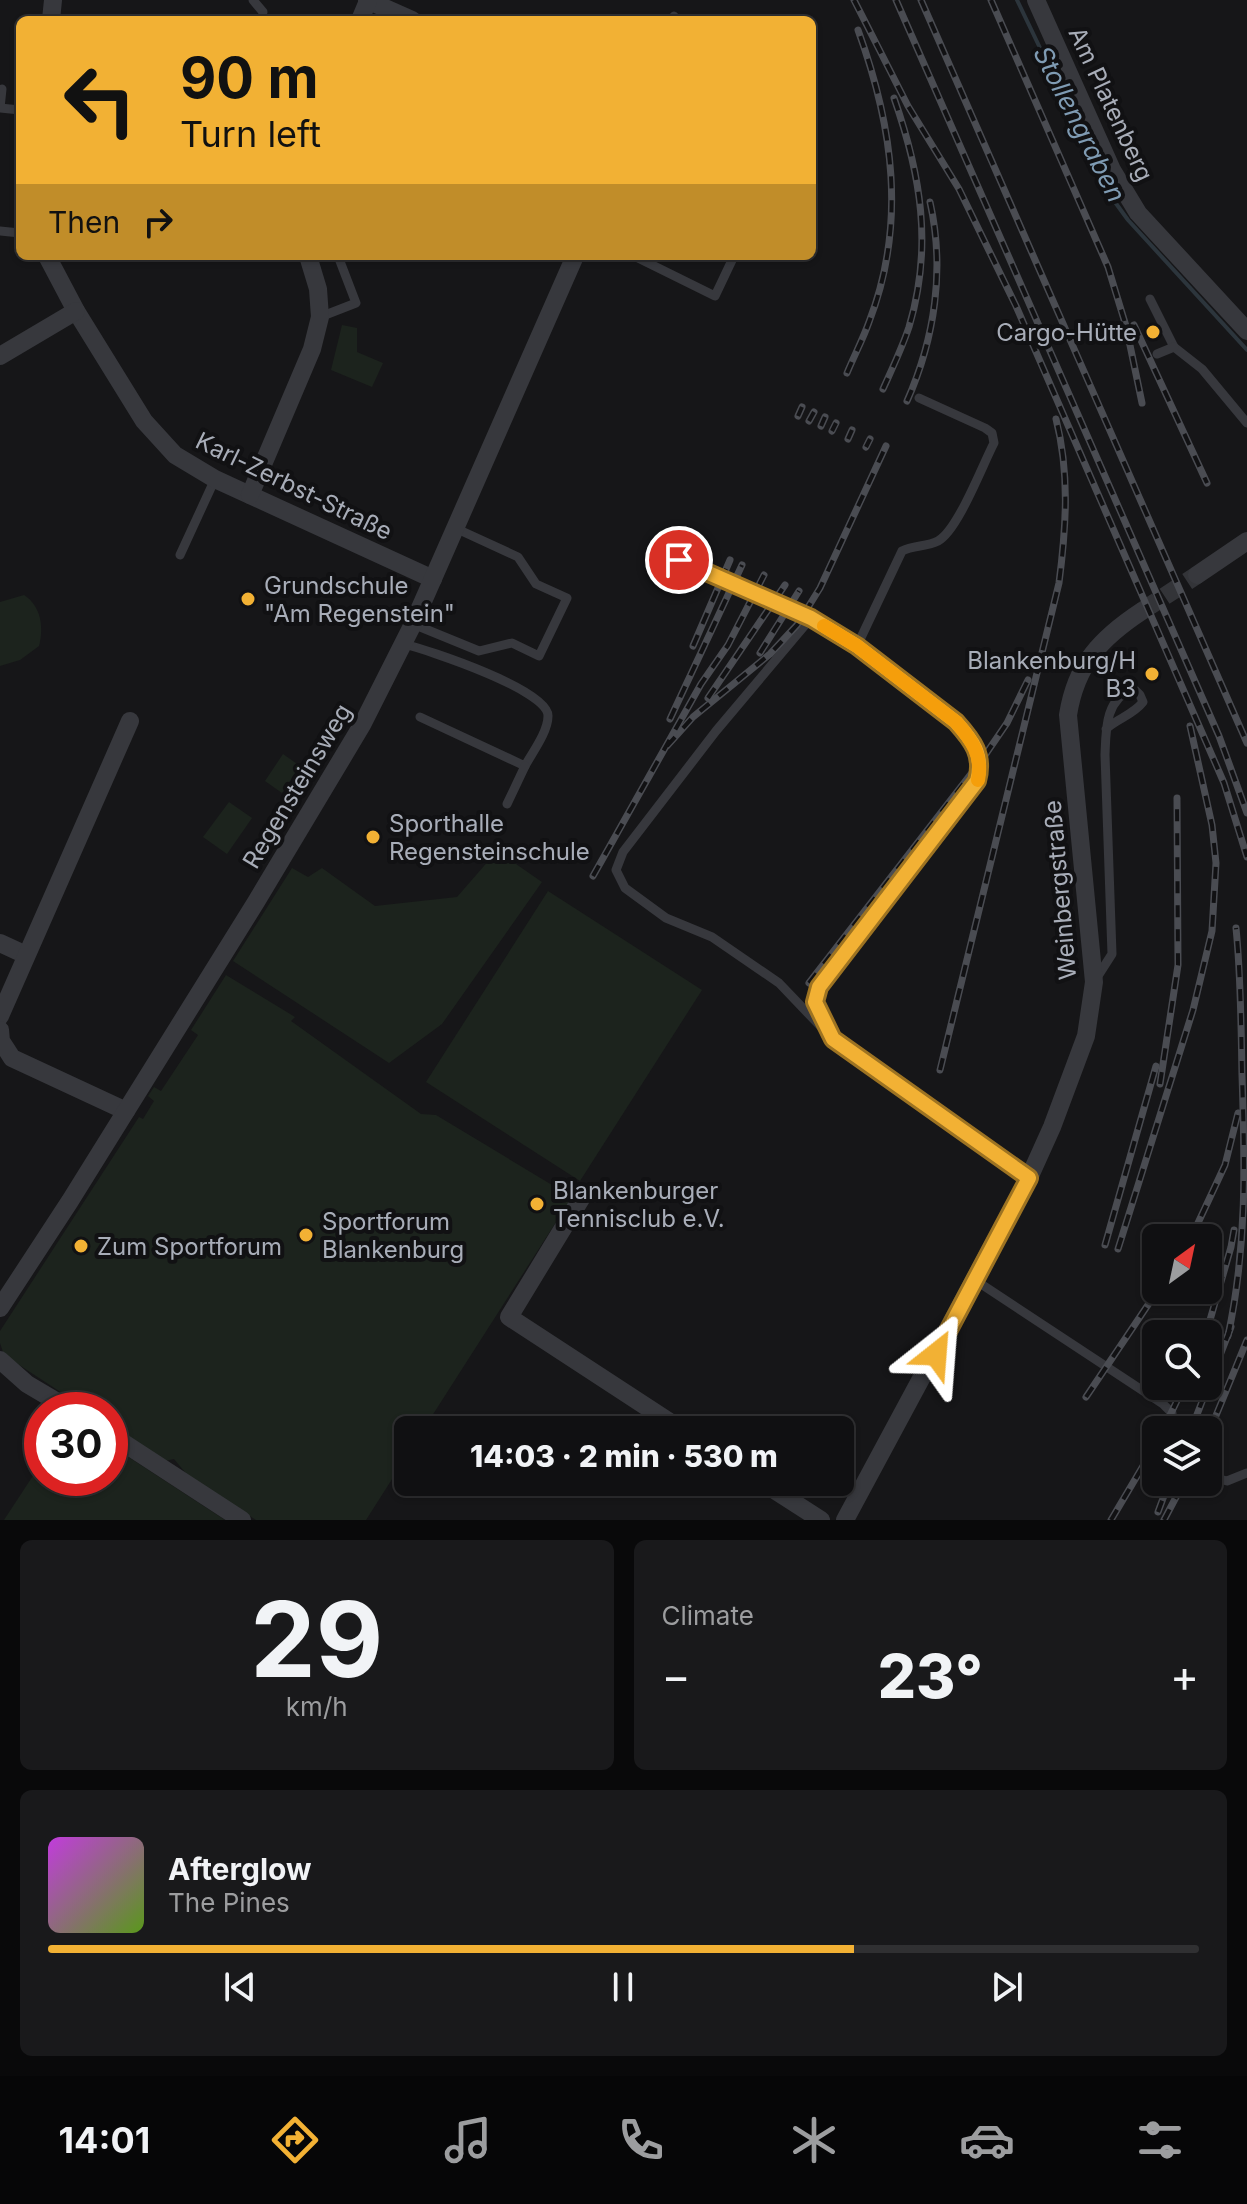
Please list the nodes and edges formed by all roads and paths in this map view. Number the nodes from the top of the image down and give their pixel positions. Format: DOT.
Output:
graph roads {
  1 [pos="253,0"];
  2 [pos="368,0"];
  3 [pos="1036,0"];
  4 [pos="263,12"];
  5 [pos="403,16"];
  6 [pos="2,89"];
  7 [pos="16,110"];
  8 [pos="49,260"];
  9 [pos="309,260"];
  10 [pos="340,260"];
  11 [pos="573,260"];
  12 [pos="642,260"];
  13 [pos="732,260"];
  14 [pos="1150,299"];
  15 [pos="76,311"];
  16 [pos="320,317"];
  17 [pos="1247,331"];
  18 [pos="1174,347"];
  19 [pos="1157,354"];
  20 [pos="0,356"];
  21 [pos="919,398"];
  22 [pos="1247,423"];
  23 [pos="215,479"];
  24 [pos="250,495"];
  25 [pos="455,528"];
  26 [pos="1247,541"];
  27 [pos="180,555"];
  28 [pos="679,560"];
  29 [pos="1197,575"];
  30 [pos="433,579"];
  31 [pos="1142,611"];
  32 [pos="811,618"];
  33 [pos="413,624"];
  34 [pos="404,644"];
  35 [pos="857,646"];
  36 [pos="420,717"];
  37 [pos="130,721"];
  38 [pos="1106,729"];
  39 [pos="525,766"];
  40 [pos="507,804"];
  41 [pos="0,943"];
  42 [pos="26,955"];
  43 [pos="1094,982"];
  44 [pos="0,1016"];
  45 [pos="0,1030"];
  46 [pos="833,1039"];
  47 [pos="126,1111"];
  48 [pos="1029,1178"];
  49 [pos="582,1197"];
  50 [pos="975,1280"];
  51 [pos="0,1308"];
  52 [pos="0,1360"];
  53 [pos="41,1392"];
  54 [pos="661,1416"];
  55 [pos="1172,1416"];
  56 [pos="128,1446"];
  57 [pos="1247,1473"];
  58 [pos="1222,1480"];
  59 [pos="784,1496"];
  60 [pos="242,1520"];
  61 [pos="821,1520"];
  62 [pos="845,1520"];
  1 -- 4 [label="lane"];
  2 -- 5 [label="street"];
  3 -- 17 [label="street, Am Platenberg"];
  6 -- 7 [label="lane"];
  8 -- 15 [label="street, Karl-Zerbst-Straße"];
  9 -- 16 [label="street"];
  10 -- 16 [label="lane"];
  11 -- 25 [label="street, Regensteinsweg"];
  12 -- 13 [label="lane"];
  14 -- 18 [label="lane"];
  15 -- 20 [label="street"];
  15 -- 23 [label="street, Karl-Zerbst-Straße"];
  16 -- 24 [label="street"];
  18 -- 19 [label="lane"];
  18 -- 22 [label="lane"];
  21 -- 35 [label="lane"];
  23 -- 24 [label="street, Karl-Zerbst-Straße"];
  23 -- 27 [label="lane"];
  24 -- 30 [label="street, Karl-Zerbst-Straße"];
  25 -- 30 [label="street, Regensteinsweg"];
  25 -- 33 [label="lane"];
  26 -- 29 [label="street"];
  28 -- 32 [label="lane"];
  30 -- 33 [label="street, Regensteinsweg"];
  31 -- 43 [label="street, Weinbergstraße"];
  32 -- 35 [label="lane"];
  32 -- 46 [label="lane"];
  33 -- 34 [label="street, Regensteinsweg"];
  34 -- 39 [label="lane"];
  34 -- 47 [label="street, Regensteinsweg"];
  35 -- 46 [label="lane"];
  36 -- 39 [label="lane"];
  37 -- 42 [label="street"];
  38 -- 38 [label="lane"];
  38 -- 43 [label="lane"];
  39 -- 40 [label="lane"];
  41 -- 42 [label="street"];
  42 -- 44 [label="street"];
  43 -- 48 [label="street, Weinbergstraße"];
  45 -- 47 [label="street"];
  46 -- 48 [label="lane"];
  47 -- 51 [label="street, Regensteinsweg"];
  48 -- 50 [label="street, Weinbergstraße"];
  49 -- 54 [label="street"];
  50 -- 55 [label="lane"];
  50 -- 62 [label="street, Weinbergstraße"];
  52 -- 53 [label="street"];
  56 -- 60 [label="street"];
  57 -- 58 [label="lane"];
  59 -- 61 [label="street"];
}
